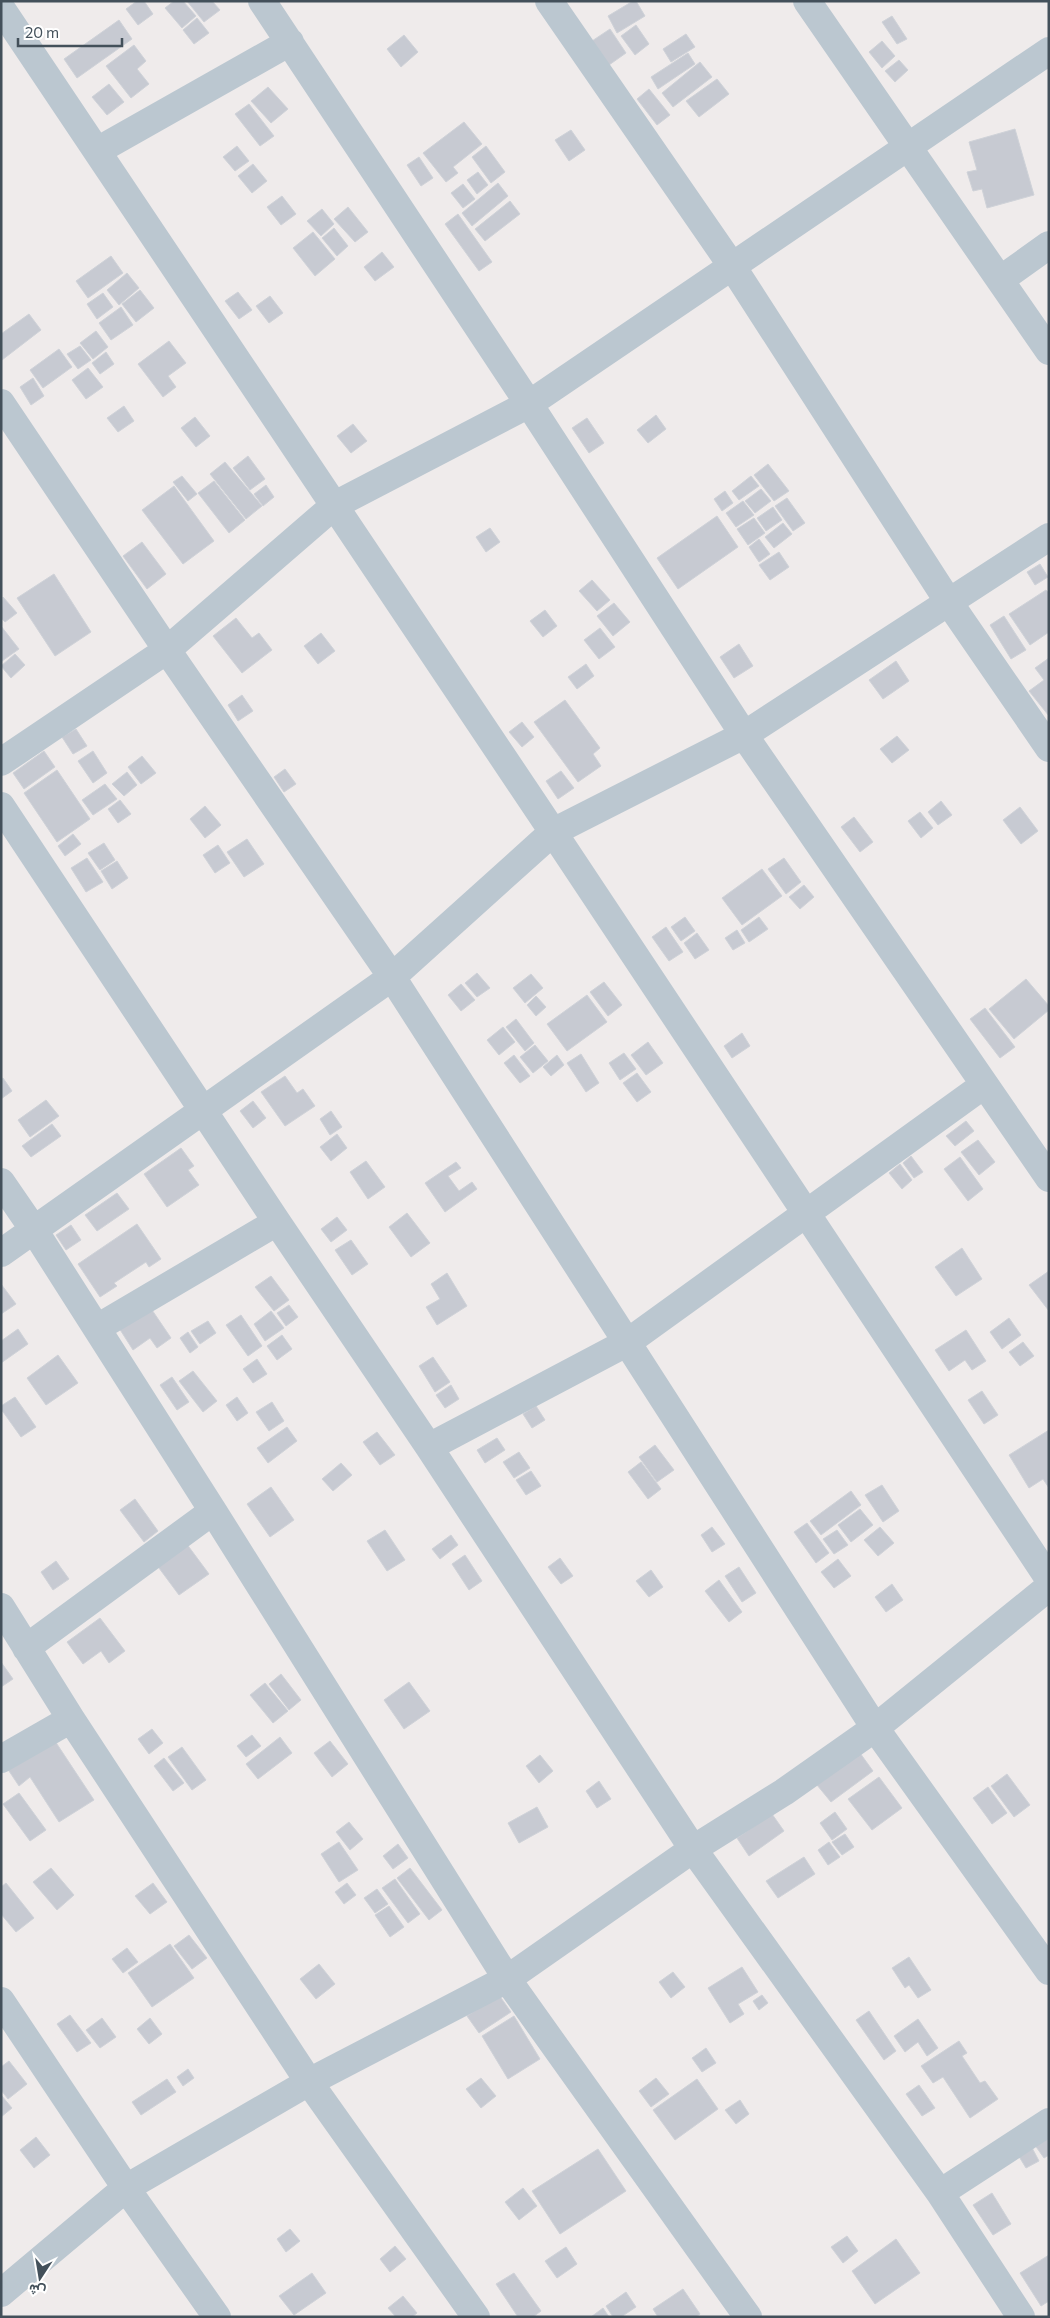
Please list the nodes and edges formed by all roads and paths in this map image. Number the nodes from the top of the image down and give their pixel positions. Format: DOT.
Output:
graph roads {
  1 [pos="262,1"];
  2 [pos="549,1"];
  3 [pos="807,1"];
  4 [pos="1,8"];
  5 [pos="290,42"];
  6 [pos="1049,51"];
  7 [pos="906,148"];
  8 [pos="97,150"];
  9 [pos="1049,245"];
  10 [pos="732,266"];
  11 [pos="1000,280"];
  12 [pos="1049,351"];
  13 [pos="1,402"];
  14 [pos="529,404"];
  15 [pos="335,505"];
  16 [pos="1049,537"];
  17 [pos="948,601"];
  18 [pos="167,650"];
  19 [pos="744,735"];
  20 [pos="1049,748"];
  21 [pos="1,762"];
  22 [pos="1,806"];
  23 [pos="553,832"];
  24 [pos="392,977"];
  25 [pos="984,1085"];
  26 [pos="204,1110"];
  27 [pos="1049,1178"];
  28 [pos="1,1182"];
  29 [pos="807,1214"];
  30 [pos="277,1222"];
  31 [pos="34,1230"];
  32 [pos="1,1253"];
  33 [pos="97,1328"];
  34 [pos="628,1342"];
  35 [pos="429,1447"];
  36 [pos="213,1511"];
  37 [pos="1049,1580"];
  38 [pos="1049,1587"];
  39 [pos="1,1607"];
  40 [pos="26,1648"];
  41 [pos="71,1719"];
  42 [pos="875,1728"];
  43 [pos="1,1760"];
  44 [pos="693,1849"];
  45 [pos="1049,1971"];
  46 [pos="507,1979"];
  47 [pos="1,2001"];
  48 [pos="309,2082"];
  49 [pos="1049,2122"];
  50 [pos="126,2188"];
  51 [pos="940,2194"];
  52 [pos="1,2293"];
  53 [pos="217,2317"];
  54 [pos="476,2317"];
  55 [pos="748,2317"];
  56 [pos="1021,2317"];
  1 -- 5 [label="street"];
  2 -- 10 [label="street"];
  3 -- 7 [label="street"];
  4 -- 8 [label="street"];
  5 -- 8 [label="street"];
  5 -- 14 [label="street"];
  6 -- 7 [label="street"];
  7 -- 10 [label="street"];
  7 -- 11 [label="street"];
  8 -- 15 [label="street"];
  9 -- 11 [label="street"];
  10 -- 14 [label="street"];
  10 -- 17 [label="street"];
  11 -- 12 [label="street"];
  13 -- 18 [label="street"];
  14 -- 15 [label="street"];
  14 -- 19 [label="street"];
  15 -- 18 [label="street"];
  15 -- 23 [label="street"];
  16 -- 17 [label="street"];
  17 -- 19 [label="street"];
  17 -- 20 [label="street"];
  18 -- 21 [label="street"];
  18 -- 24 [label="street"];
  19 -- 23 [label="street"];
  19 -- 25 [label="street"];
  22 -- 26 [label="street"];
  23 -- 24 [label="street"];
  23 -- 29 [label="street"];
  24 -- 26 [label="street"];
  24 -- 34 [label="street"];
  25 -- 27 [label="street"];
  25 -- 29 [label="street"];
  26 -- 30 [label="street"];
  26 -- 31 [label="street"];
  28 -- 31 [label="street"];
  29 -- 34 [label="street"];
  29 -- 37 [label="street"];
  30 -- 33 [label="street"];
  30 -- 35 [label="street"];
  31 -- 32 [label="street"];
  31 -- 33 [label="street"];
  33 -- 36 [label="street"];
  34 -- 35 [label="street"];
  34 -- 42 [label="street"];
  35 -- 44 [label="street"];
  36 -- 40 [label="street"];
  36 -- 46 [label="street"];
  38 -- 42 [label="street"];
  39 -- 40 [label="street"];
  40 -- 41 [label="street"];
  41 -- 43 [label="street"];
  41 -- 48 [label="street"];
  42 -- 44 [label="street"];
  42 -- 45 [label="street"];
  44 -- 46 [label="street"];
  44 -- 51 [label="street"];
  46 -- 48 [label="street"];
  46 -- 55 [label="street"];
  47 -- 50 [label="street"];
  48 -- 50 [label="street"];
  48 -- 54 [label="street"];
  49 -- 51 [label="street"];
  50 -- 52 [label="street"];
  50 -- 53 [label="street"];
  51 -- 56 [label="street"];
}
